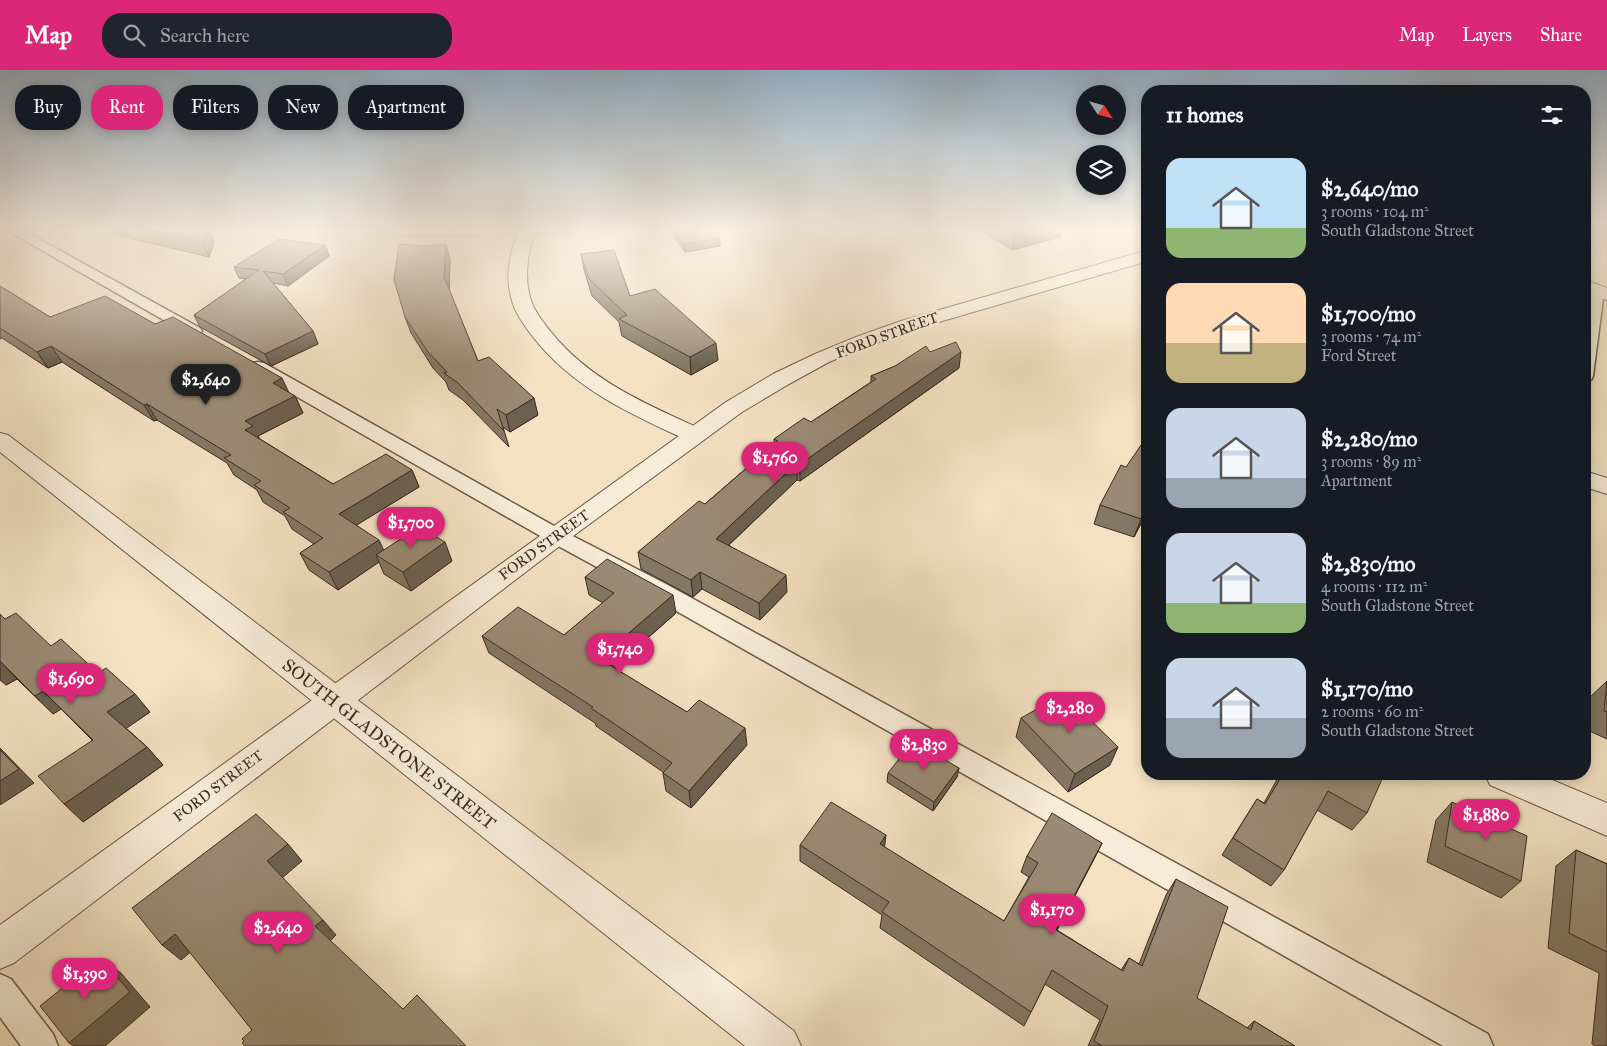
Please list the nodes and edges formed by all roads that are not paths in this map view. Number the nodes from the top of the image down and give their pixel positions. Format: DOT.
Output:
graph roads {
  1 [pos="91,274"];
  2 [pos="518,274"];
  3 [pos="1084,274"];
  4 [pos="1596,290"];
  5 [pos="1591,329"];
  6 [pos="214,342"];
  7 [pos="240,356"];
  8 [pos="695,435"];
  9 [pos="0,440"];
  10 [pos="1591,481"];
  11 [pos="1607,486"];
  12 [pos="556,536"];
  13 [pos="333,700"];
  14 [pos="1537,781"];
  15 [pos="1607,820"];
  16 [pos="0,949"];
  17 [pos="0,990"];
  18 [pos="41,1046"];
  19 [pos="779,1046"];
  20 [pos="1476,1046"];
  1 -- 6 [label="lane"];
  2 -- 8 [label="street"];
  3 -- 8 [label="street, FORD STREET"];
  4 -- 5 [label="lane"];
  7 -- 12 [label="lane"];
  8 -- 12 [label="street, FORD STREET"];
  9 -- 13 [label="street, SOUTH GLADSTONE STREET"];
  10 -- 11 [label="street"];
  12 -- 13 [label="street, FORD STREET"];
  12 -- 20 [label="lane"];
  13 -- 16 [label="street, FORD STREET"];
  13 -- 19 [label="street, SOUTH GLADSTONE STREET"];
  14 -- 15 [label="street"];
  17 -- 18 [label="lane"];
}
